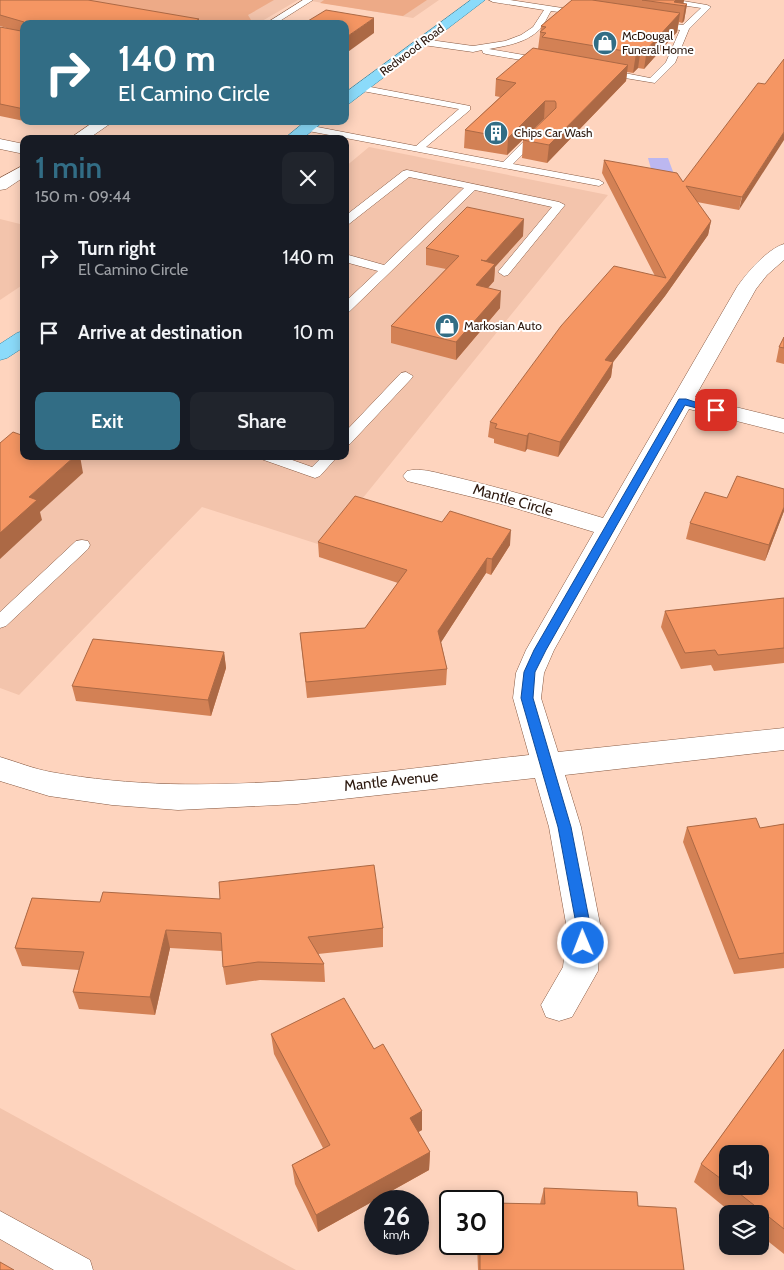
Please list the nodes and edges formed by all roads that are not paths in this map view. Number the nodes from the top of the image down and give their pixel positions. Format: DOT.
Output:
graph roads {
  1 [pos="309,0"];
  2 [pos="479,0"];
  3 [pos="493,0"];
  4 [pos="661,0"];
  5 [pos="549,8"];
  6 [pos="588,14"];
  7 [pos="276,20"];
  8 [pos="646,22"];
  9 [pos="685,28"];
  10 [pos="423,42"];
  11 [pos="473,49"];
  12 [pos="558,64"];
  13 [pos="595,70"];
  14 [pos="360,88"];
  15 [pos="349,97"];
  16 [pos="549,122"];
  17 [pos="100,125"];
  18 [pos="310,125"];
  19 [pos="315,125"];
  20 [pos="83,135"];
  21 [pos="297,135"];
  22 [pos="0,144"];
  23 [pos="20,148"];
  24 [pos="418,149"];
  25 [pos="506,165"];
  26 [pos="20,172"];
  27 [pos="599,183"];
  28 [pos="0,185"];
  29 [pos="472,187"];
  30 [pos="349,219"];
  31 [pos="784,250"];
  32 [pos="349,259"];
  33 [pos="386,269"];
  34 [pos="504,272"];
  35 [pos="349,304"];
  36 [pos="20,340"];
  37 [pos="0,354"];
  38 [pos="406,376"];
  39 [pos="683,401"];
  40 [pos="784,426"];
  41 [pos="349,437"];
  42 [pos="278,460"];
  43 [pos="327,460"];
  44 [pos="415,476"];
  45 [pos="610,529"];
  46 [pos="82,545"];
  47 [pos="0,622"];
  48 [pos="784,739"];
  49 [pos="545,764"];
  50 [pos="0,770"];
  51 [pos="559,1005"];
  52 [pos="0,1224"];
  53 [pos="80,1270"];
  1 -- 7 [label="lane"];
  2 -- 10 [label="main road, Redwood Road"];
  3 -- 5 [label="lane"];
  4 -- 9 [label="lane"];
  5 -- 6 [label="lane"];
  5 -- 11 [label="lane"];
  8 -- 9 [label="lane"];
  9 -- 13 [label="lane"];
  10 -- 11 [label="lane"];
  10 -- 14 [label="main road, Redwood Road"];
  11 -- 12 [label="lane"];
  14 -- 15 [label="main road, Redwood Road"];
  14 -- 24 [label="lane"];
  16 -- 25 [label="lane"];
  17 -- 20 [label="street"];
  18 -- 21 [label="main road"];
  19 -- 24 [label="lane"];
  22 -- 23 [label="street"];
  24 -- 25 [label="lane"];
  25 -- 27 [label="lane"];
  26 -- 28 [label="street"];
  29 -- 30 [label="lane"];
  29 -- 33 [label="lane"];
  29 -- 34 [label="lane"];
  31 -- 39 [label="street"];
  32 -- 33 [label="lane"];
  33 -- 35 [label="lane"];
  36 -- 37 [label="main road"];
  38 -- 41 [label="lane"];
  39 -- 40 [label="street"];
  39 -- 45 [label="street"];
  42 -- 43 [label="lane"];
  44 -- 45 [label="street, Mantle Circle"];
  45 -- 49 [label="street"];
  46 -- 47 [label="lane"];
  48 -- 49 [label="street, Mantle Avenue"];
  49 -- 50 [label="street, Mantle Avenue"];
  49 -- 51 [label="street"];
  52 -- 53 [label="lane"];
}
